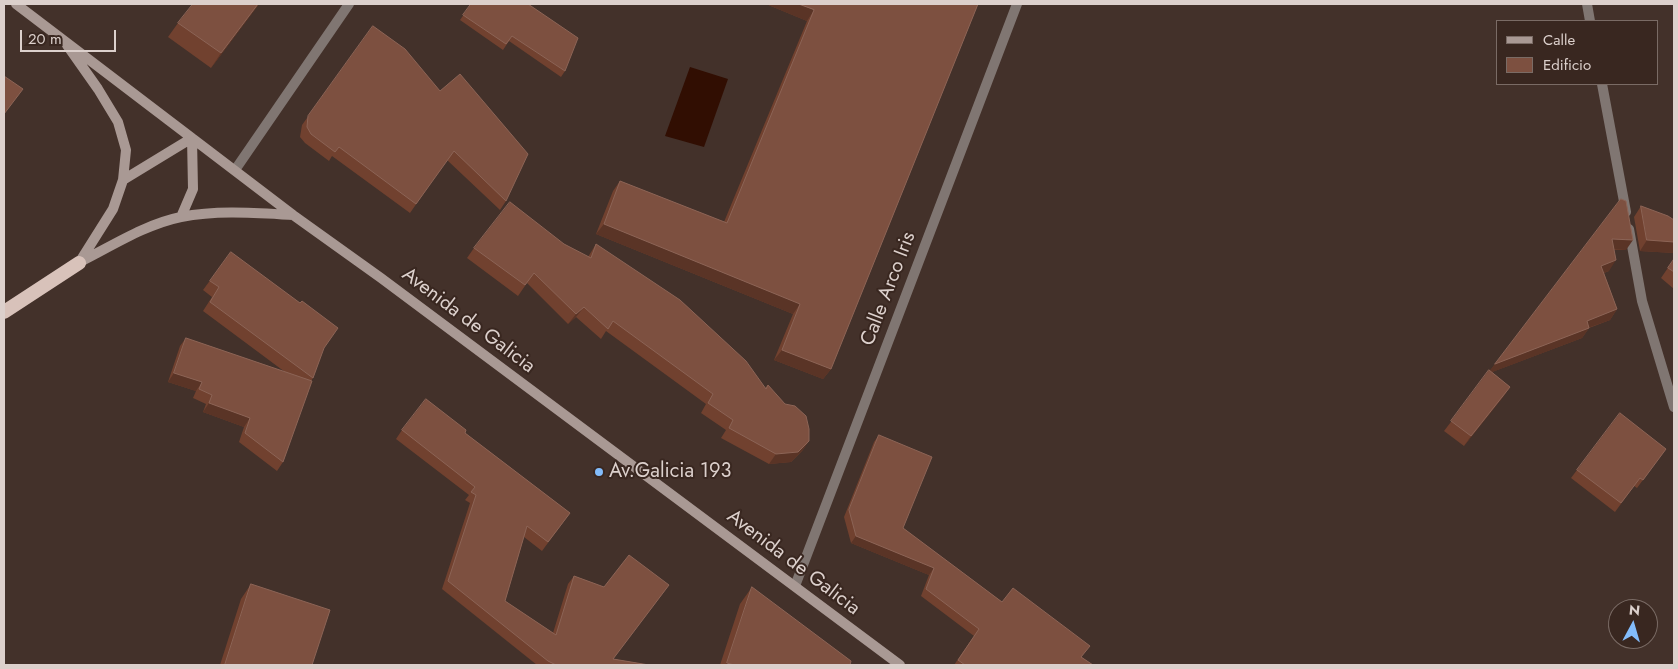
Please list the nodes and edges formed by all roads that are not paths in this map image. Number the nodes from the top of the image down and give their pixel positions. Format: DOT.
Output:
graph roads {
  1 [pos="16,4"];
  2 [pos="349,4"];
  3 [pos="1017,4"];
  4 [pos="1587,4"];
  5 [pos="1590,20"];
  6 [pos="60,36"];
  7 [pos="1602,85"];
  8 [pos="192,138"];
  9 [pos="235,170"];
  10 [pos="123,180"];
  11 [pos="293,214"];
  12 [pos="181,217"];
  13 [pos="79,263"];
  14 [pos="4,312"];
  15 [pos="1674,407"];
  16 [pos="794,586"];
  17 [pos="900,665"];
  1 -- 6 [label="main road, Avenida de Galicia"];
  2 -- 9 [label="street"];
  3 -- 16 [label="street, Calle Arco Iris"];
  4 -- 5 [label="street"];
  6 -- 8 [label="main road, Avenida de Galicia"];
  6 -- 10 [label="main road"];
  7 -- 15 [label="street"];
  8 -- 9 [label="main road, Avenida de Galicia"];
  8 -- 10 [label="main road"];
  8 -- 12 [label="main road"];
  9 -- 11 [label="main road, Avenida de Galicia"];
  10 -- 13 [label="main road"];
  11 -- 12 [label="main road"];
  11 -- 16 [label="main road, Avenida de Galicia"];
  12 -- 13 [label="main road"];
  13 -- 14 [label="highway"];
  16 -- 17 [label="main road, Avenida de Galicia"];
}
